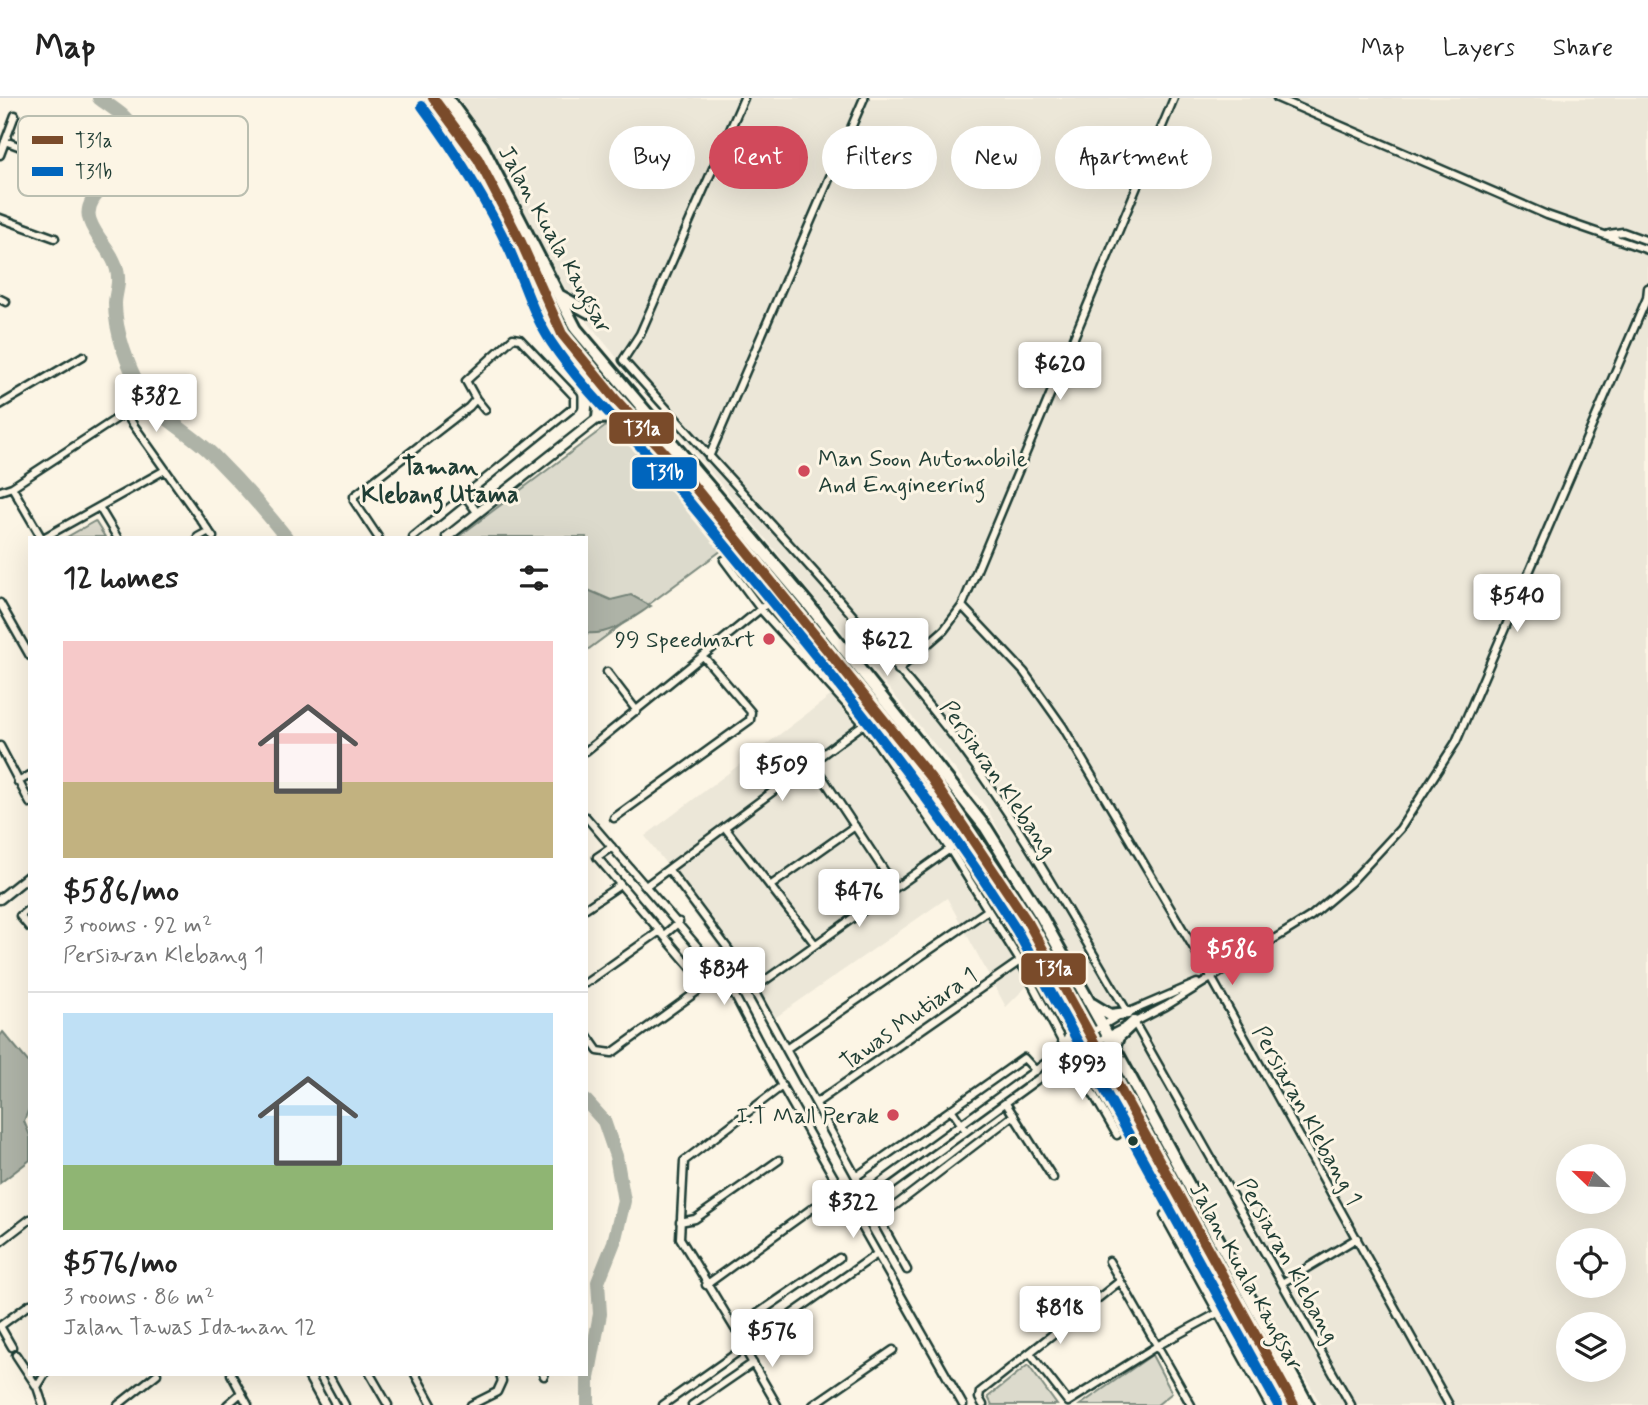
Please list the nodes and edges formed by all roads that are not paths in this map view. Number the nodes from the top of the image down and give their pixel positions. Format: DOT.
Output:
graph roads {
  1 [pos="433,98"];
  2 [pos="447,98"];
  3 [pos="744,98"];
  4 [pos="863,98"];
  5 [pos="1174,98"];
  6 [pos="1277,98"];
  7 [pos="15,115"];
  8 [pos="5,141"];
  9 [pos="18,146"];
  10 [pos="0,155"];
  11 [pos="0,218"];
  12 [pos="1609,234"];
  13 [pos="55,239"];
  14 [pos="1648,240"];
  15 [pos="1648,250"];
  16 [pos="1648,288"];
  17 [pos="560,296"];
  18 [pos="1647,298"];
  19 [pos="589,312"];
  20 [pos="83,356"];
  21 [pos="603,364"];
  22 [pos="595,376"];
  23 [pos="476,399"];
  24 [pos="617,399"];
  25 [pos="0,405"];
  26 [pos="485,410"];
  27 [pos="598,418"];
  28 [pos="639,426"];
  29 [pos="680,454"];
  30 [pos="709,457"];
  31 [pos="165,470"];
  32 [pos="12,487"];
  33 [pos="0,491"];
  34 [pos="465,496"];
  35 [pos="99,507"];
  36 [pos="477,512"];
  37 [pos="211,534"];
  38 [pos="42,536"];
  39 [pos="45,536"];
  40 [pos="116,536"];
  41 [pos="377,536"];
  42 [pos="414,536"];
  43 [pos="448,536"];
  44 [pos="724,560"];
  45 [pos="768,579"];
  46 [pos="769,602"];
  47 [pos="0,603"];
  48 [pos="962,606"];
  49 [pos="761,609"];
  50 [pos="799,618"];
  51 [pos="28,652"];
  52 [pos="704,657"];
  53 [pos="898,670"];
  54 [pos="607,672"];
  55 [pos="637,711"];
  56 [pos="877,714"];
  57 [pos="864,724"];
  58 [pos="0,746"];
  59 [pos="588,749"];
  60 [pos="813,763"];
  61 [pos="28,776"];
  62 [pos="18,782"];
  63 [pos="28,800"];
  64 [pos="966,801"];
  65 [pos="954,811"];
  66 [pos="614,818"];
  67 [pos="588,819"];
  68 [pos="855,826"];
  69 [pos="726,829"];
  70 [pos="971,834"];
  71 [pos="953,845"];
  72 [pos="612,847"];
  73 [pos="999,847"];
  74 [pos="986,856"];
  75 [pos="669,870"];
  76 [pos="28,877"];
  77 [pos="620,885"];
  78 [pos="647,885"];
  79 [pos="770,886"];
  80 [pos="895,887"];
  81 [pos="0,899"];
  82 [pos="588,907"];
  83 [pos="28,910"];
  84 [pos="988,910"];
  85 [pos="678,922"];
  86 [pos="28,926"];
  87 [pos="662,933"];
  88 [pos="815,944"];
  89 [pos="1020,961"];
  90 [pos="1211,977"];
  91 [pos="588,982"];
  92 [pos="753,989"];
  93 [pos="1089,1002"];
  94 [pos="1078,1012"];
  95 [pos="1131,1017"];
  96 [pos="1105,1030"];
  97 [pos="588,1037"];
  98 [pos="1092,1037"];
  99 [pos="1114,1048"];
  100 [pos="786,1049"];
  101 [pos="1068,1051"];
  102 [pos="1110,1069"];
  103 [pos="1036,1071"];
  104 [pos="782,1086"];
  105 [pos="816,1103"];
  106 [pos="1007,1105"];
  107 [pos="951,1109"];
  108 [pos="1014,1115"];
  109 [pos="962,1125"];
  110 [pos="967,1132"];
  111 [pos="1117,1135"];
  112 [pos="779,1160"];
  113 [pos="857,1176"];
  114 [pos="1053,1178"];
  115 [pos="866,1194"];
  116 [pos="871,1201"];
  117 [pos="850,1205"];
  118 [pos="814,1207"];
  119 [pos="854,1213"];
  120 [pos="1164,1215"];
  121 [pos="879,1218"];
  122 [pos="28,1221"];
  123 [pos="680,1222"];
  124 [pos="1357,1238"];
  125 [pos="0,1242"];
  126 [pos="877,1254"];
  127 [pos="839,1258"];
  128 [pos="1109,1261"];
  129 [pos="907,1270"];
  130 [pos="1121,1281"];
  131 [pos="1282,1283"];
  132 [pos="706,1285"];
  133 [pos="1236,1303"];
  134 [pos="28,1305"];
  135 [pos="1218,1314"];
  136 [pos="0,1326"];
  137 [pos="1157,1346"];
  138 [pos="12,1347"];
  139 [pos="744,1348"];
  140 [pos="893,1350"];
  141 [pos="1030,1353"];
  142 [pos="16,1355"];
  143 [pos="753,1363"];
  144 [pos="28,1373"];
  145 [pos="30,1376"];
  146 [pos="44,1376"];
  147 [pos="154,1376"];
  148 [pos="232,1376"];
  149 [pos="309,1376"];
  150 [pos="329,1376"];
  151 [pos="371,1376"];
  152 [pos="416,1376"];
  153 [pos="501,1376"];
  154 [pos="37,1387"];
  155 [pos="241,1393"];
  156 [pos="42,1402"];
  157 [pos="1188,1404"];
  158 [pos="118,1405"];
  159 [pos="227,1405"];
  160 [pos="248,1405"];
  161 [pos="326,1405"];
  162 [pos="345,1405"];
  163 [pos="388,1405"];
  164 [pos="432,1405"];
  165 [pos="471,1405"];
  166 [pos="663,1405"];
  167 [pos="692,1405"];
  168 [pos="777,1405"];
  169 [pos="813,1405"];
  170 [pos="963,1405"];
  171 [pos="983,1405"];
  172 [pos="1269,1405"];
  173 [pos="1294,1405"];
  174 [pos="1308,1405"];
  175 [pos="1351,1405"];
  176 [pos="1449,1405"];
  1 -- 22 [label="highway, Jalan Kuala Kangsar"];
  2 -- 17 [label="highway, Jalan Kuala Kangsar"];
  3 -- 30 [label="street, Persiaran Klebang"];
  4 -- 30 [label="street"];
  5 -- 48 [label="street"];
  6 -- 12 [label="street"];
  7 -- 8 [label="street"];
  8 -- 9 [label="street"];
  8 -- 10 [label="street"];
  11 -- 13 [label="street"];
  12 -- 14 [label="street"];
  12 -- 15 [label="street"];
  16 -- 18 [label="street"];
  17 -- 19 [label="highway"];
  17 -- 21 [label="highway, Jalan Kuala Kangsar"];
  18 -- 90 [label="street"];
  20 -- 25 [label="street"];
  21 -- 24 [label="highway"];
  21 -- 29 [label="highway, Jalan Kuala Kangsar"];
  22 -- 24 [label="highway, Jalan Kuala Kangsar"];
  22 -- 27 [label="highway"];
  23 -- 26 [label="street"];
  23 -- 34 [label="street"];
  23 -- 41 [label="street"];
  24 -- 27 [label="street"];
  24 -- 28 [label="highway, Jalan Kuala Kangsar"];
  24 -- 29 [label="highway"];
  27 -- 28 [label="highway"];
  27 -- 36 [label="street"];
  28 -- 45 [label="highway, Jalan Kuala Kangsar"];
  29 -- 64 [label="highway, Jalan Kuala Kangsar"];
  30 -- 53 [label="street, Persiaran Klebang"];
  31 -- 32 [label="street"];
  31 -- 35 [label="street"];
  31 -- 37 [label="street"];
  32 -- 33 [label="street"];
  32 -- 38 [label="street"];
  34 -- 36 [label="street"];
  34 -- 42 [label="street"];
  35 -- 39 [label="street"];
  35 -- 40 [label="street"];
  36 -- 43 [label="street"];
  44 -- 49 [label="street"];
  45 -- 46 [label="street"];
  45 -- 50 [label="highway, Jalan Kuala Kangsar"];
  46 -- 49 [label="street"];
  46 -- 50 [label="street"];
  47 -- 51 [label="street"];
  48 -- 53 [label="street"];
  48 -- 90 [label="street, Persiaran Klebang 1"];
  49 -- 52 [label="street"];
  49 -- 57 [label="street"];
  50 -- 56 [label="highway, Jalan Kuala Kangsar"];
  52 -- 55 [label="street"];
  52 -- 66 [label="street"];
  53 -- 95 [label="street, Persiaran Klebang"];
  54 -- 55 [label="street"];
  55 -- 59 [label="street"];
  56 -- 57 [label="street"];
  56 -- 65 [label="highway, Jalan Kuala Kangsar"];
  57 -- 60 [label="street"];
  57 -- 71 [label="street"];
  58 -- 62 [label="street"];
  60 -- 68 [label="street"];
  60 -- 69 [label="street"];
  61 -- 62 [label="street"];
  62 -- 63 [label="street"];
  64 -- 70 [label="highway"];
  64 -- 73 [label="highway, Jalan Kuala Kangsar"];
  65 -- 70 [label="highway, Jalan Kuala Kangsar"];
  65 -- 71 [label="highway"];
  67 -- 72 [label="street"];
  68 -- 79 [label="street"];
  68 -- 80 [label="street"];
  69 -- 75 [label="street"];
  69 -- 79 [label="street"];
  70 -- 71 [label="street"];
  70 -- 73 [label="highway"];
  70 -- 74 [label="highway, Jalan Kuala Kangsar"];
  71 -- 74 [label="highway"];
  71 -- 80 [label="street"];
  71 -- 84 [label="street"];
  72 -- 77 [label="street"];
  72 -- 78 [label="street"];
  73 -- 93 [label="highway, Jalan Kuala Kangsar"];
  74 -- 94 [label="highway, Jalan Kuala Kangsar"];
  75 -- 78 [label="street"];
  75 -- 92 [label="street"];
  76 -- 81 [label="street"];
  77 -- 82 [label="street"];
  77 -- 87 [label="street"];
  78 -- 85 [label="street"];
  79 -- 88 [label="street"];
  80 -- 88 [label="street"];
  83 -- 86 [label="street"];
  84 -- 89 [label="street"];
  84 -- 100 [label="street"];
  85 -- 87 [label="street"];
  85 -- 104 [label="street"];
  87 -- 91 [label="street"];
  87 -- 97 [label="street"];
  88 -- 92 [label="street"];
  89 -- 101 [label="street"];
  89 -- 105 [label="street, Tawas Mutiara 1"];
  90 -- 95 [label="street"];
  90 -- 124 [label="street, Persiaran Klebang 1"];
  92 -- 100 [label="street"];
  93 -- 95 [label="highway"];
  93 -- 96 [label="highway, Jalan Kuala Kangsar"];
  94 -- 98 [label="highway, Jalan Kuala Kangsar"];
  94 -- 101 [label="highway"];
  95 -- 96 [label="street"];
  95 -- 96 [label="street"];
  95 -- 99 [label="highway"];
  95 -- 131 [label="street, Persiaran Klebang"];
  96 -- 98 [label="street"];
  96 -- 98 [label="street"];
  96 -- 99 [label="highway, Jalan Kuala Kangsar"];
  98 -- 101 [label="street"];
  98 -- 101 [label="street"];
  98 -- 102 [label="highway, Jalan Kuala Kangsar"];
  99 -- 174 [label="highway, Jalan Kuala Kangsar"];
  100 -- 105 [label="street"];
  101 -- 102 [label="highway"];
  101 -- 103 [label="street"];
  101 -- 106 [label="street"];
  101 -- 111 [label="street"];
  102 -- 133 [label="highway, Jalan Kuala Kangsar"];
  103 -- 107 [label="street"];
  103 -- 109 [label="street"];
  104 -- 117 [label="street"];
  104 -- 123 [label="street"];
  105 -- 113 [label="street"];
  106 -- 108 [label="street"];
  106 -- 110 [label="street"];
  107 -- 109 [label="street"];
  107 -- 113 [label="street"];
  108 -- 114 [label="street"];
  108 -- 121 [label="street"];
  109 -- 110 [label="street"];
  109 -- 115 [label="street"];
  110 -- 116 [label="street"];
  112 -- 123 [label="street"];
  113 -- 115 [label="street"];
  115 -- 116 [label="street"];
  115 -- 117 [label="street"];
  116 -- 119 [label="street"];
  116 -- 121 [label="street"];
  117 -- 119 [label="street"];
  118 -- 132 [label="street"];
  119 -- 126 [label="street"];
  120 -- 135 [label="street"];
  121 -- 129 [label="street"];
  122 -- 125 [label="street"];
  123 -- 132 [label="street"];
  124 -- 131 [label="street"];
  124 -- 176 [label="street, Persiaran Klebang 1"];
  126 -- 139 [label="street"];
  126 -- 170 [label="street"];
  127 -- 132 [label="street"];
  128 -- 130 [label="street"];
  130 -- 137 [label="street"];
  130 -- 141 [label="street"];
  131 -- 175 [label="street, Persiaran Klebang"];
  133 -- 135 [label="street"];
  133 -- 173 [label="highway, Jalan Kuala Kangsar"];
  134 -- 136 [label="street"];
  135 -- 137 [label="street"];
  135 -- 172 [label="street"];
  136 -- 138 [label="street"];
  137 -- 141 [label="street"];
  137 -- 157 [label="street"];
  139 -- 143 [label="street"];
  139 -- 166 [label="street"];
  140 -- 169 [label="street"];
  141 -- 171 [label="street"];
  142 -- 144 [label="street"];
  143 -- 167 [label="street"];
  143 -- 168 [label="street"];
  145 -- 154 [label="street"];
  146 -- 154 [label="street"];
  147 -- 158 [label="street"];
  148 -- 155 [label="street"];
  149 -- 161 [label="street"];
  150 -- 162 [label="street"];
  151 -- 163 [label="street"];
  152 -- 164 [label="street"];
  153 -- 165 [label="street"];
  154 -- 156 [label="street"];
  155 -- 159 [label="street"];
  155 -- 160 [label="street"];
}
